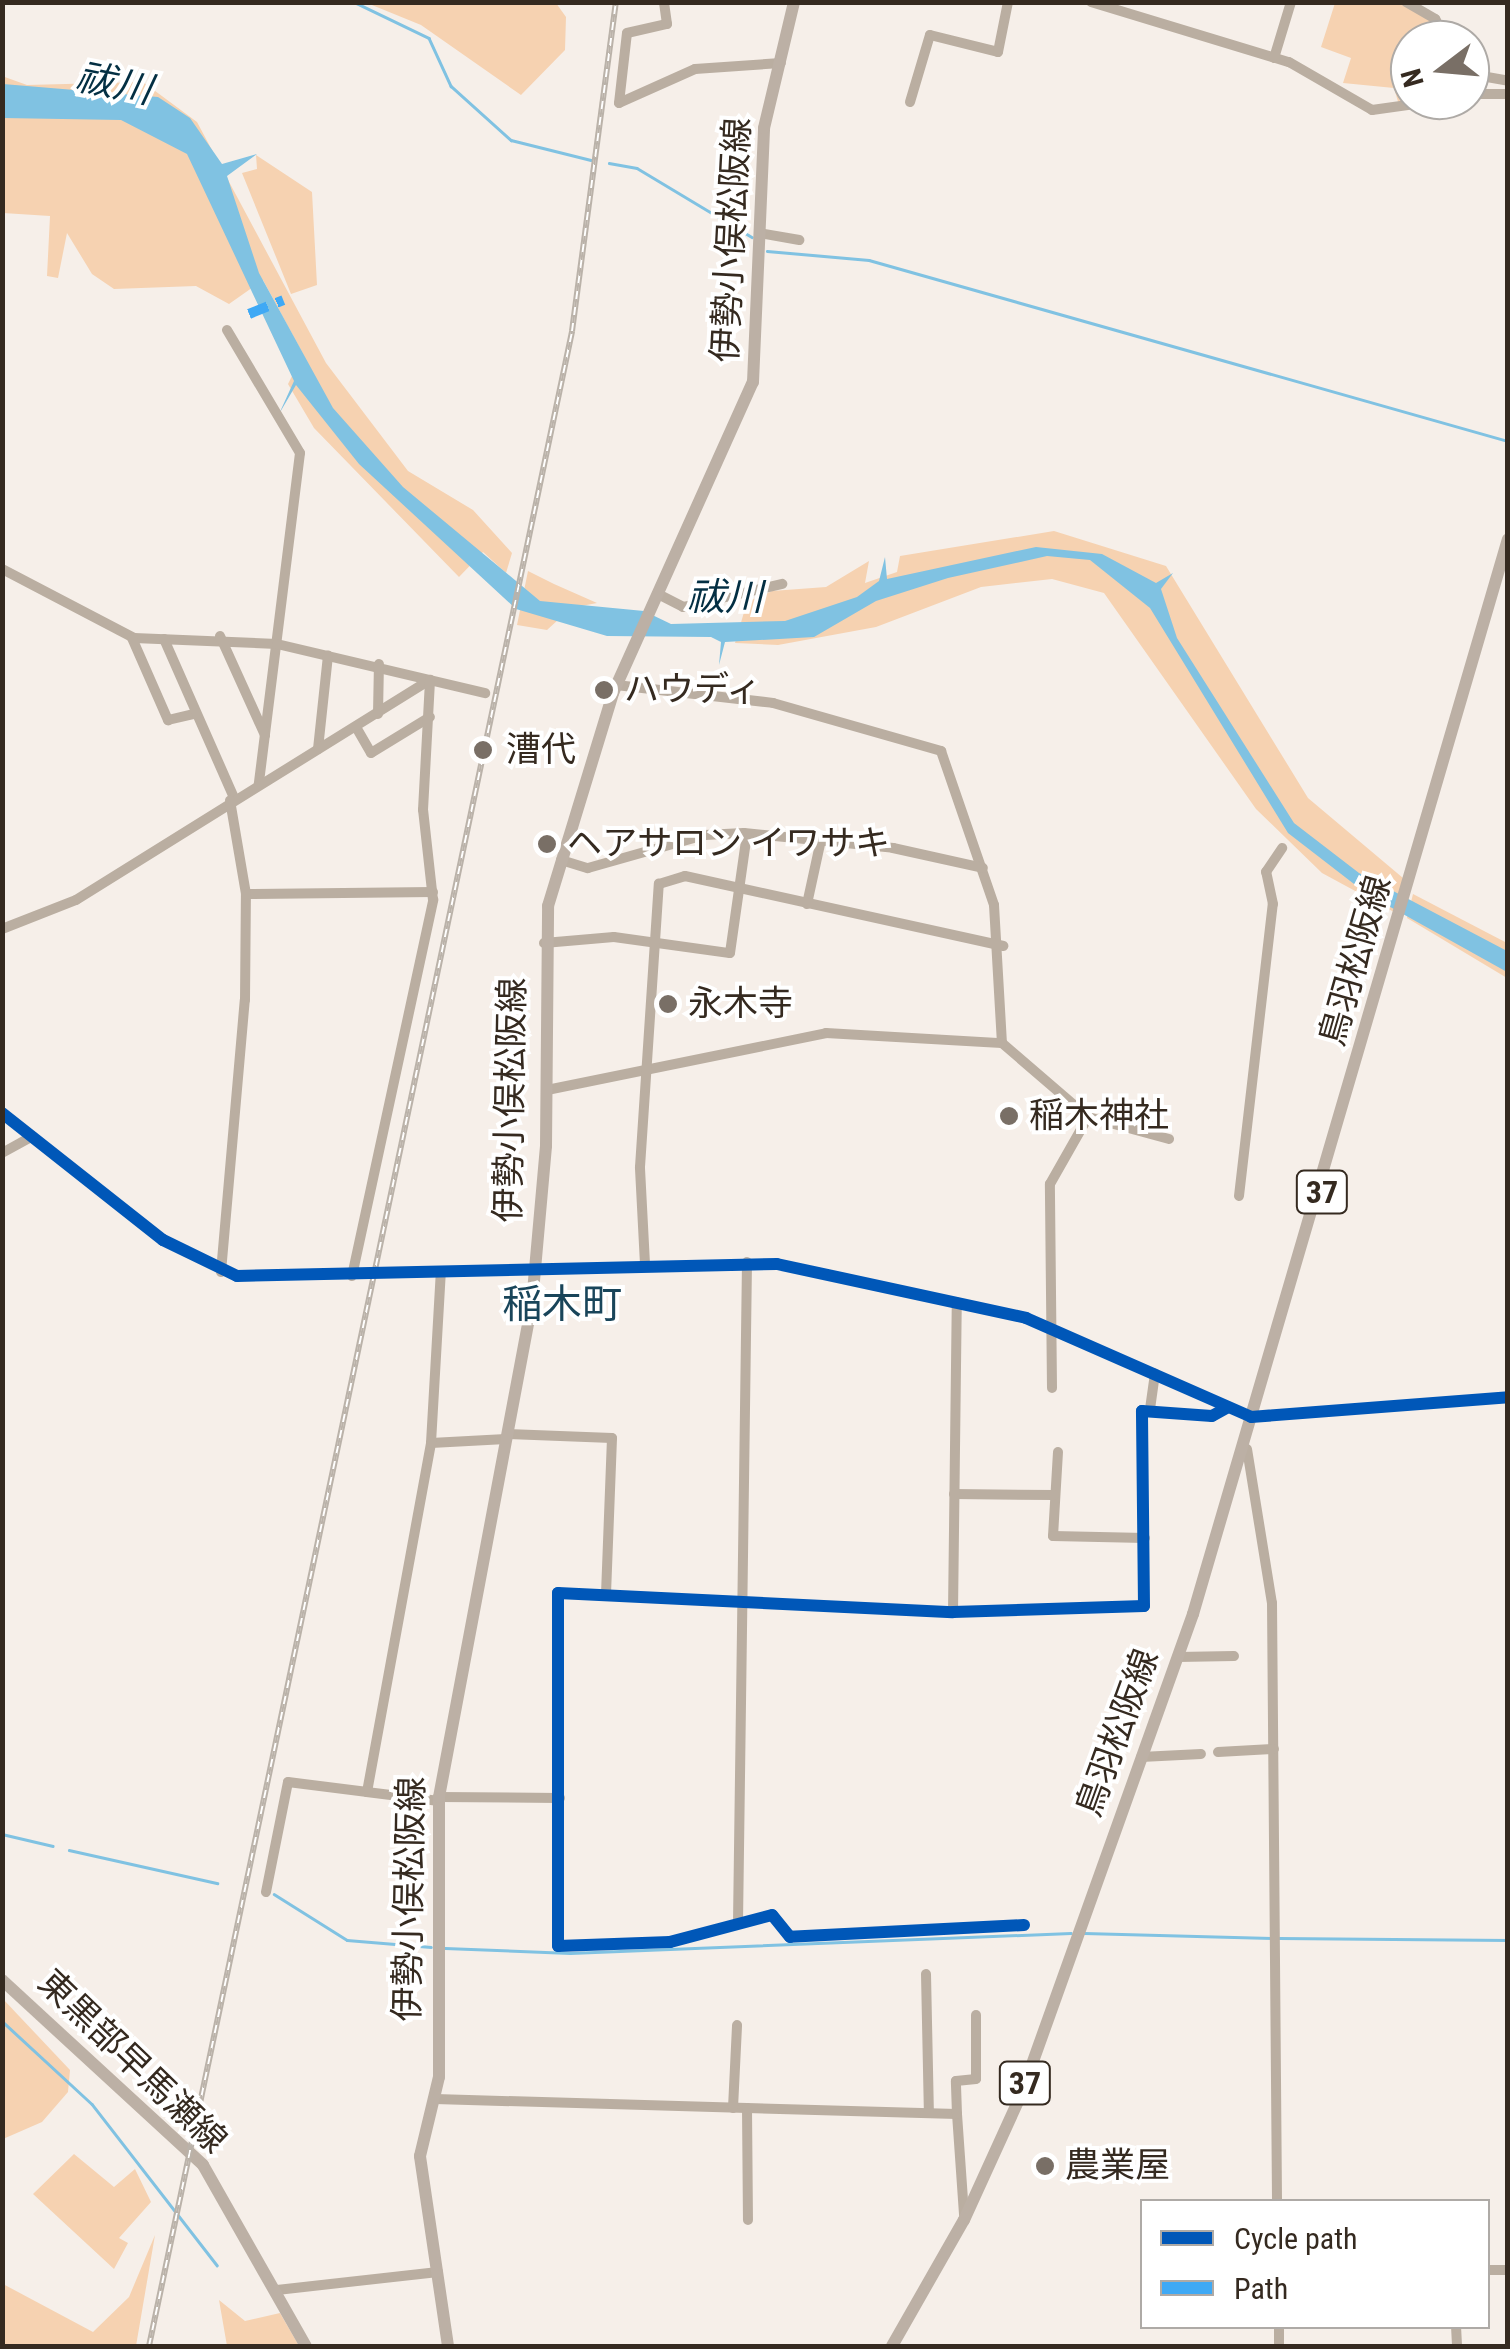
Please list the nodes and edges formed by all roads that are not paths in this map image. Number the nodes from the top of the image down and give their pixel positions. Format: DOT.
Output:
graph roads {
  1 [pos="664,2"];
  2 [pos="794,2"];
  3 [pos="1008,2"];
  4 [pos="1091,2"];
  5 [pos="1291,2"];
  6 [pos="1406,2"];
  7 [pos="1436,20"];
  8 [pos="1274,58"];
  9 [pos="781,63"];
  10 [pos="910,102"];
  11 [pos="1390,111"];
  12 [pos="759,234"];
  13 [pos="799,240"];
  14 [pos="227,330"];
  15 [pos="1508,539"];
  16 [pos="2,569"];
  17 [pos="782,584"];
  18 [pos="657,596"];
  19 [pos="220,636"];
  20 [pos="132,638"];
  21 [pos="164,639"];
  22 [pos="277,644"];
  23 [pos="328,656"];
  24 [pos="380,664"];
  25 [pos="430,680"];
  26 [pos="616,684"];
  27 [pos="486,693"];
  28 [pos="195,714"];
  29 [pos="378,714"];
  30 [pos="430,717"];
  31 [pos="356,727"];
  32 [pos="265,736"];
  33 [pos="318,749"];
  34 [pos="259,784"];
  35 [pos="232,799"];
  36 [pos="747,834"];
  37 [pos="821,840"];
  38 [pos="1282,848"];
  39 [pos="561,860"];
  40 [pos="984,868"];
  41 [pos="742,889"];
  42 [pos="434,892"];
  43 [pos="246,894"];
  44 [pos="807,904"];
  45 [pos="2,929"];
  46 [pos="544,943"];
  47 [pos="655,946"];
  48 [pos="1003,946"];
  49 [pos="1002,1043"];
  50 [pos="645,1071"];
  51 [pos="547,1090"];
  52 [pos="2,1112"];
  53 [pos="1088,1117"];
  54 [pos="33,1136"];
  55 [pos="1169,1139"];
  56 [pos="2,1153"];
  57 [pos="1239,1196"];
  58 [pos="747,1262"];
  59 [pos="645,1264"];
  60 [pos="535,1270"];
  61 [pos="441,1271"];
  62 [pos="221,1272"];
  63 [pos="352,1276"];
  64 [pos="957,1302"];
  65 [pos="1052,1327"];
  66 [pos="1154,1373"];
  67 [pos="1052,1388"];
  68 [pos="1508,1396"];
  69 [pos="1228,1407"];
  70 [pos="1150,1409"];
  71 [pos="1257,1418"];
  72 [pos="506,1436"];
  73 [pos="431,1442"];
  74 [pos="1247,1448"];
  75 [pos="1058,1452"];
  76 [pos="954,1494"];
  77 [pos="1054,1495"];
  78 [pos="1145,1538"];
  79 [pos="606,1596"];
  80 [pos="743,1602"];
  81 [pos="953,1612"];
  82 [pos="1234,1656"];
  83 [pos="1178,1657"];
  84 [pos="1274,1749"];
  85 [pos="1218,1752"];
  86 [pos="1201,1754"];
  87 [pos="1141,1757"];
  88 [pos="367,1792"];
  89 [pos="560,1798"];
  90 [pos="439,1799"];
  91 [pos="266,1892"];
  92 [pos="738,1923"];
  93 [pos="1024,1925"];
  94 [pos="926,1974"];
  95 [pos="2,1980"];
  96 [pos="976,2014"];
  97 [pos="737,2025"];
  98 [pos="435,2098"];
  99 [pos="733,2108"];
  100 [pos="747,2108"];
  101 [pos="929,2114"];
  102 [pos="957,2114"];
  103 [pos="1277,2199"];
  104 [pos="748,2220"];
  105 [pos="964,2220"];
  106 [pos="438,2272"];
  107 [pos="277,2290"];
  108 [pos="306,2346"];
  109 [pos="448,2346"];
  110 [pos="892,2346"];
  1 -- 9 [label="street"];
  2 -- 9 [label="main road, 伊勢小俣松阪線"];
  3 -- 10 [label="street"];
  4 -- 8 [label="street"];
  5 -- 8 [label="street"];
  6 -- 7 [label="street"];
  8 -- 11 [label="street"];
  9 -- 12 [label="main road, 伊勢小俣松阪線"];
  12 -- 13 [label="street"];
  12 -- 18 [label="main road, 伊勢小俣松阪線"];
  14 -- 22 [label="street"];
  15 -- 71 [label="main road, 鳥羽松阪線 / 37"];
  16 -- 20 [label="street"];
  17 -- 18 [label="street"];
  18 -- 26 [label="main road, 伊勢小俣松阪線"];
  19 -- 21 [label="street"];
  19 -- 22 [label="street"];
  19 -- 32 [label="street"];
  20 -- 21 [label="street"];
  20 -- 28 [label="street"];
  21 -- 28 [label="street"];
  22 -- 23 [label="street"];
  22 -- 32 [label="street"];
  23 -- 24 [label="street"];
  23 -- 33 [label="street"];
  24 -- 25 [label="street"];
  24 -- 29 [label="street"];
  25 -- 27 [label="street"];
  25 -- 29 [label="street"];
  25 -- 30 [label="street"];
  26 -- 39 [label="main road, 伊勢小俣松阪線"];
  26 -- 40 [label="street"];
  28 -- 35 [label="street"];
  29 -- 31 [label="street"];
  30 -- 31 [label="street"];
  30 -- 42 [label="street"];
  31 -- 33 [label="street"];
  32 -- 34 [label="street"];
  33 -- 34 [label="street"];
  34 -- 35 [label="street"];
  35 -- 43 [label="street"];
  35 -- 45 [label="street"];
  36 -- 37 [label="street"];
  36 -- 39 [label="street"];
  36 -- 41 [label="street"];
  37 -- 40 [label="street"];
  37 -- 44 [label="street"];
  38 -- 57 [label="street"];
  39 -- 46 [label="main road, 伊勢小俣松阪線"];
  40 -- 48 [label="street"];
  41 -- 44 [label="street"];
  41 -- 47 [label="street"];
  41 -- 47 [label="street"];
  42 -- 43 [label="street"];
  42 -- 63 [label="street"];
  43 -- 62 [label="street"];
  44 -- 48 [label="street"];
  46 -- 47 [label="street"];
  46 -- 51 [label="main road, 伊勢小俣松阪線"];
  47 -- 50 [label="street"];
  48 -- 49 [label="street"];
  49 -- 50 [label="street"];
  49 -- 53 [label="street"];
  50 -- 51 [label="street"];
  50 -- 59 [label="street"];
  51 -- 60 [label="main road, 伊勢小俣松阪線"];
  52 -- 54 [label="street"];
  53 -- 55 [label="street"];
  53 -- 65 [label="street"];
  54 -- 56 [label="street"];
  54 -- 62 [label="street"];
  58 -- 59 [label="street"];
  58 -- 64 [label="street"];
  58 -- 80 [label="street"];
  59 -- 60 [label="street"];
  60 -- 61 [label="street"];
  60 -- 72 [label="main road, 伊勢小俣松阪線"];
  61 -- 63 [label="street"];
  61 -- 73 [label="street"];
  62 -- 63 [label="street"];
  64 -- 65 [label="street"];
  64 -- 76 [label="street"];
  65 -- 66 [label="street"];
  65 -- 67 [label="street"];
  66 -- 69 [label="street"];
  66 -- 70 [label="street"];
  68 -- 71 [label="street"];
  69 -- 70 [label="street"];
  69 -- 71 [label="street"];
  70 -- 78 [label="street"];
  71 -- 74 [label="main road, 鳥羽松阪線 / 37"];
  72 -- 73 [label="street"];
  72 -- 79 [label="street"];
  72 -- 90 [label="main road, 伊勢小俣松阪線"];
  73 -- 88 [label="street"];
  74 -- 83 [label="main road, 鳥羽松阪線 / 37"];
  74 -- 84 [label="street"];
  75 -- 77 [label="street"];
  76 -- 77 [label="street"];
  76 -- 81 [label="street"];
  77 -- 78 [label="street"];
  78 -- 81 [label="street"];
  79 -- 80 [label="street"];
  79 -- 89 [label="street"];
  80 -- 81 [label="street"];
  80 -- 92 [label="street"];
  82 -- 83 [label="street"];
  83 -- 87 [label="main road, 鳥羽松阪線 / 37"];
  84 -- 85 [label="street"];
  84 -- 103 [label="street"];
  86 -- 87 [label="street"];
  87 -- 105 [label="main road, 鳥羽松阪線 / 37"];
  88 -- 90 [label="street"];
  88 -- 91 [label="street"];
  89 -- 90 [label="street"];
  89 -- 92 [label="street"];
  90 -- 98 [label="main road, 伊勢小俣松阪線"];
  92 -- 93 [label="street"];
  94 -- 101 [label="street"];
  95 -- 107 [label="main road, 東黒部早馬瀬線"];
  96 -- 102 [label="street"];
  97 -- 99 [label="street"];
  98 -- 99 [label="street"];
  98 -- 106 [label="main road, 伊勢小俣松阪線"];
  99 -- 100 [label="street"];
  100 -- 101 [label="street"];
  100 -- 104 [label="street"];
  101 -- 102 [label="street"];
  102 -- 105 [label="street"];
  105 -- 110 [label="main road, 鳥羽松阪線 / 37"];
  106 -- 107 [label="street"];
  106 -- 109 [label="main road, 伊勢小俣松阪線"];
  107 -- 108 [label="main road, 東黒部早馬瀬線"];
}
